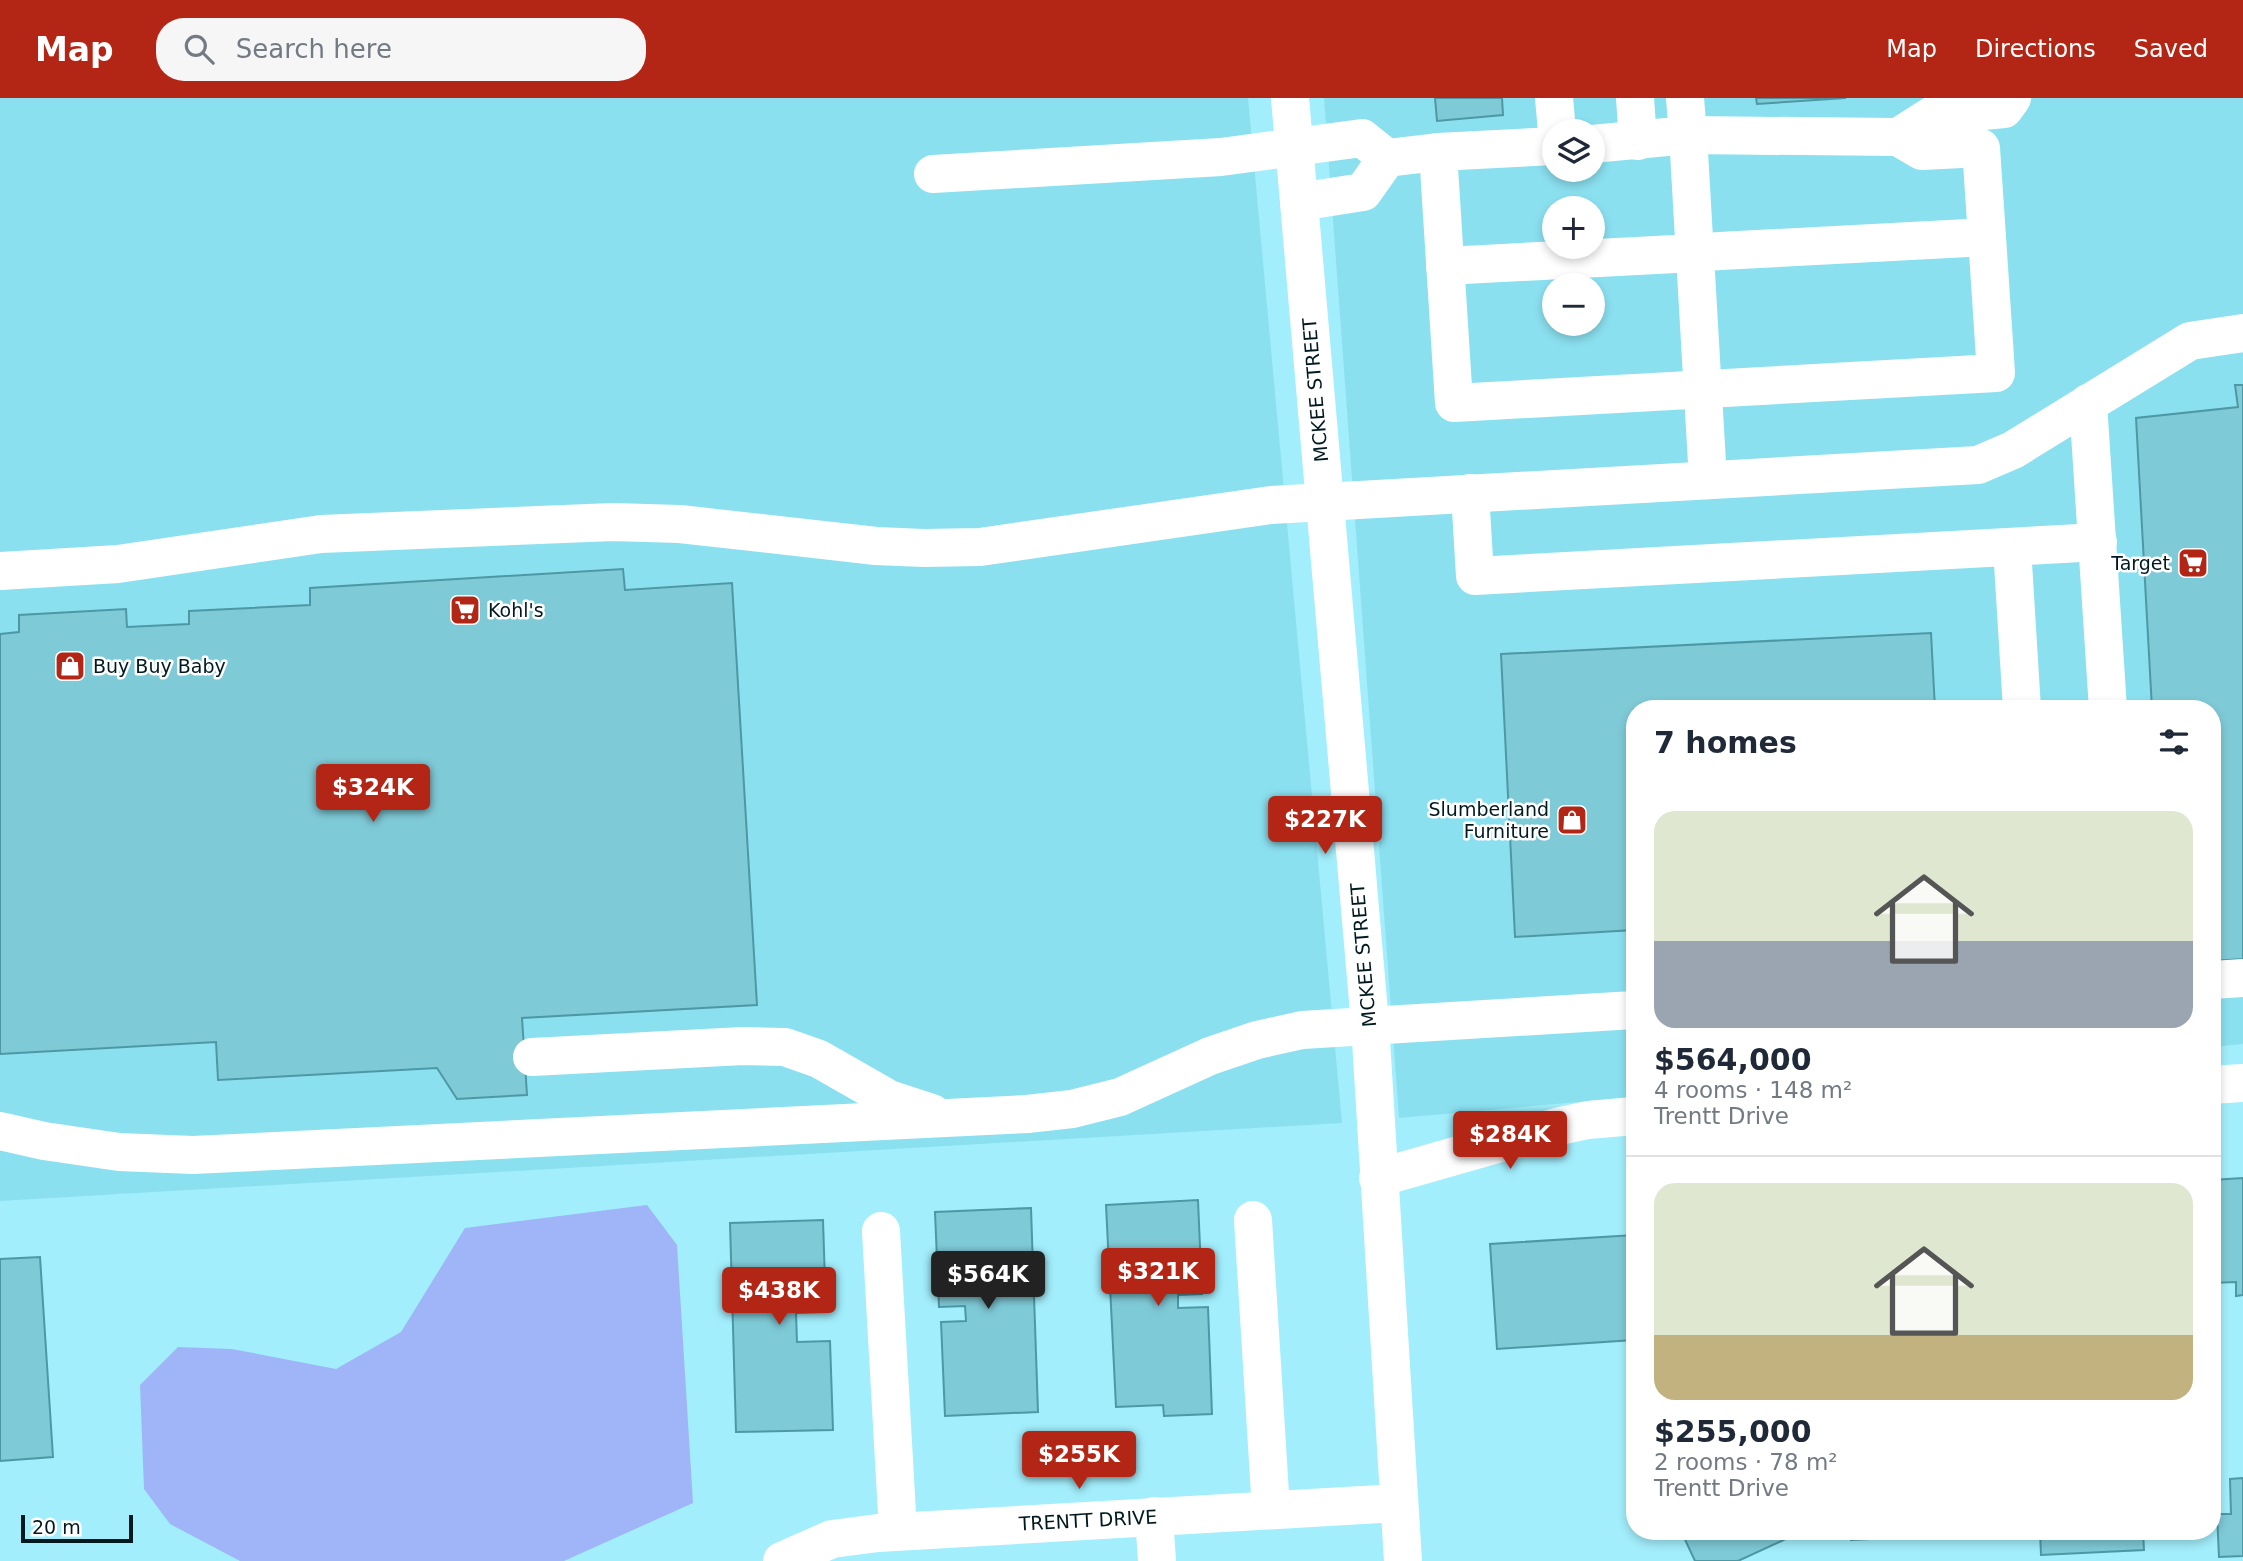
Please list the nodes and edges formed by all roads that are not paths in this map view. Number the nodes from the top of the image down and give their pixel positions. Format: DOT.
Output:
graph roads {
  1 [pos="1290,98"];
  2 [pos="1554,98"];
  3 [pos="1635,98"];
  4 [pos="1685,98"];
  5 [pos="2012,98"];
  6 [pos="1556,119"];
  7 [pos="1688,135"];
  8 [pos="1898,137"];
  9 [pos="1638,141"];
  10 [pos="1605,143"];
  11 [pos="1294,147"];
  12 [pos="1542,147"];
  13 [pos="1438,152"];
  14 [pos="1387,158"];
  15 [pos="933,174"];
  16 [pos="1299,202"];
  17 [pos="1987,237"];
  18 [pos="1694,253"];
  19 [pos="1445,266"];
  20 [pos="2243,333"];
  21 [pos="1703,389"];
  22 [pos="2088,403"];
  23 [pos="1708,480"];
  24 [pos="1470,493"];
  25 [pos="1325,500"];
  26 [pos="2098,542"];
  27 [pos="2012,547"];
  28 [pos="0,571"];
  29 [pos="2021,700"];
  30 [pos="2107,700"];
  31 [pos="2243,978"];
  32 [pos="2221,979"];
  33 [pos="1626,1010"];
  34 [pos="1370,1024"];
  35 [pos="532,1057"];
  36 [pos="2243,1083"];
  37 [pos="2221,1084"];
  38 [pos="1626,1117"];
  39 [pos="969,1118"];
  40 [pos="0,1130"];
  41 [pos="1378,1178"];
  42 [pos="1252,1220"];
  43 [pos="880,1231"];
  44 [pos="1398,1503"];
  45 [pos="1271,1510"];
  46 [pos="1154,1516"];
  47 [pos="898,1531"];
  48 [pos="782,1561"];
  49 [pos="1157,1561"];
  50 [pos="1403,1561"];
  1 -- 11 [label="street, MCKEE STREET"];
  2 -- 6 [label="street"];
  3 -- 9 [label="street"];
  4 -- 7 [label="street"];
  5 -- 8 [label="street"];
  7 -- 8 [label="street"];
  7 -- 9 [label="street"];
  7 -- 18 [label="street"];
  8 -- 17 [label="street"];
  9 -- 10 [label="street"];
  11 -- 14 [label="street"];
  11 -- 15 [label="street"];
  11 -- 16 [label="street, MCKEE STREET"];
  12 -- 13 [label="street"];
  13 -- 14 [label="street"];
  13 -- 19 [label="street"];
  14 -- 16 [label="street"];
  16 -- 25 [label="street, MCKEE STREET"];
  17 -- 18 [label="street"];
  17 -- 21 [label="street"];
  18 -- 19 [label="street"];
  18 -- 21 [label="street"];
  19 -- 21 [label="street"];
  20 -- 22 [label="street"];
  21 -- 23 [label="street"];
  22 -- 23 [label="street"];
  22 -- 26 [label="street"];
  23 -- 24 [label="street"];
  24 -- 25 [label="street"];
  24 -- 27 [label="street"];
  25 -- 28 [label="street"];
  25 -- 34 [label="street, MCKEE STREET"];
  26 -- 27 [label="street"];
  26 -- 30 [label="street"];
  27 -- 29 [label="street"];
  31 -- 32 [label="street"];
  33 -- 34 [label="street"];
  34 -- 39 [label="street"];
  34 -- 41 [label="street, MCKEE STREET"];
  35 -- 39 [label="street"];
  36 -- 37 [label="street"];
  38 -- 41 [label="street"];
  39 -- 40 [label="street"];
  41 -- 44 [label="street, MCKEE STREET"];
  42 -- 45 [label="street"];
  43 -- 47 [label="street"];
  44 -- 45 [label="street, TRENTT DRIVE"];
  44 -- 50 [label="street, MCKEE STREET"];
  45 -- 46 [label="street, TRENTT DRIVE"];
  46 -- 47 [label="street, TRENTT DRIVE"];
  46 -- 49 [label="street"];
  47 -- 48 [label="street, TRENTT DRIVE"];
}
